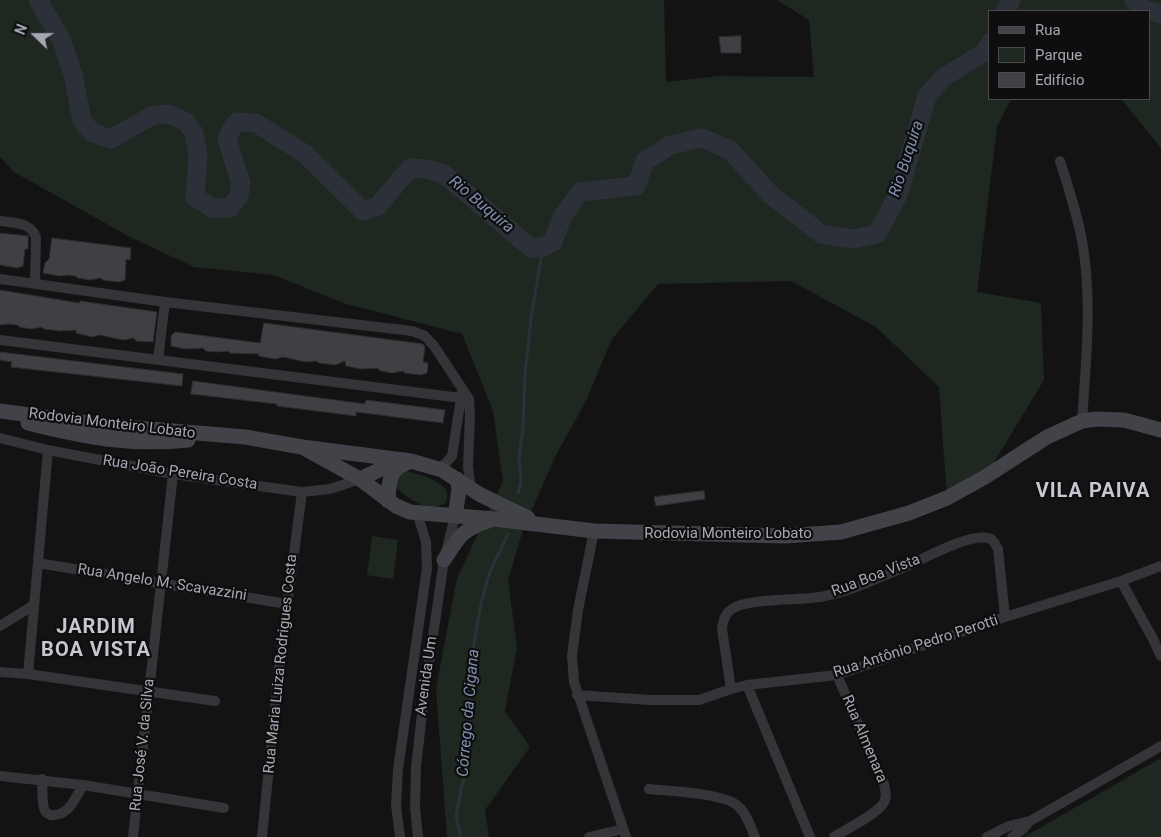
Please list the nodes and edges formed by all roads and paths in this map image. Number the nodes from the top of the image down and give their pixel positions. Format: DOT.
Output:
graph roads {
  1 [pos="1060,161"];
  2 [pos="0,221"];
  3 [pos="0,279"];
  4 [pos="35,284"];
  5 [pos="165,302"];
  6 [pos="0,340"];
  7 [pos="158,360"];
  8 [pos="464,395"];
  9 [pos="0,411"];
  10 [pos="0,417"];
  11 [pos="1082,421"];
  12 [pos="1161,430"];
  13 [pos="224,436"];
  14 [pos="0,438"];
  15 [pos="302,447"];
  16 [pos="48,450"];
  17 [pos="406,460"];
  18 [pos="438,469"];
  19 [pos="173,474"];
  20 [pos="360,479"];
  21 [pos="458,479"];
  22 [pos="471,489"];
  23 [pos="302,492"];
  24 [pos="388,501"];
  25 [pos="417,513"];
  26 [pos="455,516"];
  27 [pos="494,519"];
  28 [pos="538,523"];
  29 [pos="594,531"];
  30 [pos="444,560"];
  31 [pos="38,563"];
  32 [pos="1161,566"];
  33 [pos="1121,581"];
  34 [pos="161,582"];
  35 [pos="287,604"];
  36 [pos="34,605"];
  37 [pos="1005,617"];
  38 [pos="0,626"];
  39 [pos="1157,637"];
  40 [pos="1161,656"];
  41 [pos="0,672"];
  42 [pos="28,674"];
  43 [pos="837,675"];
  44 [pos="746,685"];
  45 [pos="731,689"];
  46 [pos="149,692"];
  47 [pos="577,694"];
  48 [pos="215,702"];
  49 [pos="1161,746"];
  50 [pos="0,776"];
  51 [pos="42,779"];
  52 [pos="83,785"];
  53 [pos="649,788"];
  54 [pos="138,794"];
  55 [pos="224,808"];
  56 [pos="1030,821"];
  57 [pos="624,833"];
  58 [pos="133,837"];
  59 [pos="262,837"];
  60 [pos="400,837"];
  61 [pos="418,837"];
  62 [pos="589,837"];
  63 [pos="755,837"];
  64 [pos="810,837"];
  65 [pos="834,837"];
  66 [pos="987,837"];
  67 [pos="1012,837"];
  1 -- 11 [label="street"];
  2 -- 4 [label="street"];
  3 -- 4 [label="street"];
  4 -- 5 [label="street"];
  5 -- 7 [label="street"];
  5 -- 8 [label="street"];
  6 -- 7 [label="street"];
  7 -- 8 [label="street"];
  8 -- 18 [label="street"];
  8 -- 22 [label="street"];
  9 -- 13 [label="main road, Rodovia Monteiro Lobato"];
  10 -- 13 [label="main road, Rodovia Monteiro Lobato"];
  11 -- 12 [label="main road, Rodovia Monteiro Lobato"];
  11 -- 29 [label="main road, Rodovia Monteiro Lobato"];
  13 -- 15 [label="main road, Rodovia Monteiro Lobato"];
  14 -- 16 [label="street, Rua João Pereira Costa"];
  15 -- 17 [label="main road, Rodovia Monteiro Lobato"];
  15 -- 20 [label="main road, Rodovia Monteiro Lobato"];
  16 -- 19 [label="street, Rua João Pereira Costa"];
  16 -- 31 [label="street"];
  17 -- 18 [label="main road, Rodovia Monteiro Lobato"];
  17 -- 20 [label="main road"];
  17 -- 24 [label="main road"];
  18 -- 21 [label="main road, Rodovia Monteiro Lobato"];
  19 -- 23 [label="street, Rua João Pereira Costa"];
  19 -- 34 [label="street, Rua José V. da Silva"];
  20 -- 23 [label="street, Rua João Pereira Costa"];
  20 -- 24 [label="main road, Rodovia Monteiro Lobato"];
  21 -- 22 [label="main road, Rodovia Monteiro Lobato"];
  21 -- 26 [label="main road"];
  22 -- 28 [label="main road, Rodovia Monteiro Lobato"];
  23 -- 35 [label="street, Rua Maria Luiza Rodrigues Costa"];
  24 -- 25 [label="main road, Rodovia Monteiro Lobato"];
  25 -- 26 [label="main road, Rodovia Monteiro Lobato"];
  25 -- 60 [label="street"];
  26 -- 27 [label="main road, Rodovia Monteiro Lobato"];
  26 -- 30 [label="street, Avenida Um"];
  27 -- 28 [label="main road, Rodovia Monteiro Lobato"];
  27 -- 30 [label="main road"];
  28 -- 29 [label="main road, Rodovia Monteiro Lobato"];
  29 -- 47 [label="street"];
  30 -- 61 [label="street, Avenida Um"];
  31 -- 34 [label="street, Rua Angelo M. Scavazzini"];
  31 -- 36 [label="street"];
  32 -- 33 [label="street, Rua Antônio Pedro Perotti"];
  33 -- 37 [label="street, Rua Antônio Pedro Perotti"];
  33 -- 39 [label="street"];
  34 -- 35 [label="street, Rua Angelo M. Scavazzini"];
  34 -- 46 [label="street, Rua José V. da Silva"];
  35 -- 59 [label="street, Rua Maria Luiza Rodrigues Costa"];
  36 -- 38 [label="street"];
  36 -- 42 [label="street"];
  37 -- 43 [label="street, Rua Antônio Pedro Perotti"];
  37 -- 45 [label="street, Rua Boa Vista"];
  39 -- 40 [label="street"];
  41 -- 42 [label="street"];
  42 -- 46 [label="street"];
  43 -- 44 [label="street, Rua Antônio Pedro Perotti"];
  43 -- 65 [label="street, Rua Almenara"];
  44 -- 45 [label="street, Rua Antônio Pedro Perotti"];
  44 -- 64 [label="street"];
  45 -- 47 [label="street, Rua Antônio Pedro Perotti"];
  46 -- 48 [label="street"];
  46 -- 54 [label="street, Rua José V. da Silva"];
  47 -- 57 [label="street"];
  49 -- 56 [label="street"];
  50 -- 51 [label="street"];
  51 -- 52 [label="street"];
  51 -- 52 [label="street"];
  52 -- 54 [label="street"];
  53 -- 63 [label="street"];
  54 -- 55 [label="street"];
  54 -- 58 [label="street, Rua José V. da Silva"];
  56 -- 66 [label="street"];
  56 -- 67 [label="street"];
  57 -- 62 [label="street"];
}
